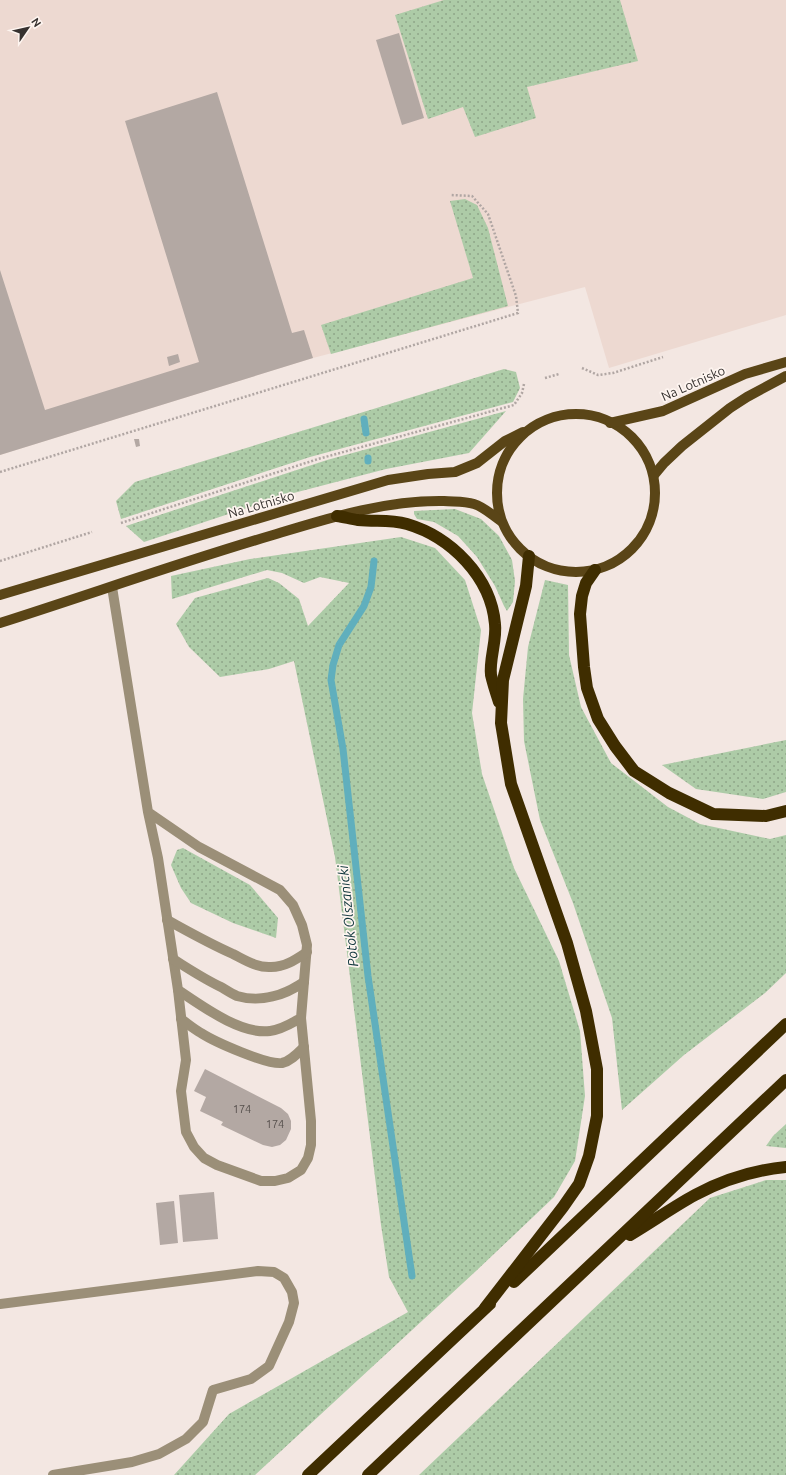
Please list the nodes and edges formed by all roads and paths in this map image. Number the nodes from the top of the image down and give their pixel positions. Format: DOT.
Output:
graph roads {
  1 [pos="450,195"];
  2 [pos="663,357"];
  3 [pos="786,362"];
  4 [pos="582,368"];
  5 [pos="559,374"];
  6 [pos="786,376"];
  7 [pos="545,378"];
  8 [pos="524,384"];
  9 [pos="610,423"];
  10 [pos="522,432"];
  11 [pos="0,472"];
  12 [pos="654,475"];
  13 [pos="337,516"];
  14 [pos="502,521"];
  15 [pos="121,522"];
  16 [pos="92,532"];
  17 [pos="529,556"];
  18 [pos="0,561"];
  19 [pos="595,570"];
  20 [pos="112,587"];
  21 [pos="0,595"];
  22 [pos="0,623"];
  23 [pos="502,712"];
  24 [pos="786,811"];
  25 [pos="148,812"];
  26 [pos="167,920"];
  27 [pos="306,952"];
  28 [pos="173,959"];
  29 [pos="304,982"];
  30 [pos="178,990"];
  31 [pos="301,1018"];
  32 [pos="181,1019"];
  33 [pos="786,1024"];
  34 [pos="304,1047"];
  35 [pos="786,1080"];
  36 [pos="786,1168"];
  37 [pos="609,1248"];
  38 [pos="0,1304"];
  39 [pos="485,1308"];
  40 [pos="53,1475"];
  41 [pos="308,1475"];
  42 [pos="368,1475"];
  1 -- 11 [label="path"];
  2 -- 4 [label="path"];
  3 -- 9 [label="main road, Na Lotnisko"];
  5 -- 7 [label="path"];
  6 -- 12 [label="main road"];
  8 -- 15 [label="path"];
  9 -- 10 [label="main road, Na Lotnisko"];
  9 -- 12 [label="main road, Na Lotnisko"];
  10 -- 14 [label="main road"];
  10 -- 21 [label="main road, Na Lotnisko"];
  12 -- 19 [label="main road"];
  13 -- 14 [label="main road"];
  13 -- 20 [label="main road"];
  13 -- 23 [label="highway"];
  14 -- 17 [label="main road"];
  16 -- 18 [label="path"];
  17 -- 19 [label="main road"];
  17 -- 23 [label="highway"];
  19 -- 24 [label="highway"];
  20 -- 22 [label="main road"];
  20 -- 25 [label="lane"];
  23 -- 39 [label="highway"];
  25 -- 26 [label="lane"];
  25 -- 27 [label="lane"];
  26 -- 27 [label="lane"];
  26 -- 28 [label="lane"];
  27 -- 29 [label="lane"];
  28 -- 29 [label="lane"];
  28 -- 30 [label="lane"];
  29 -- 31 [label="lane"];
  30 -- 31 [label="lane"];
  30 -- 32 [label="lane"];
  31 -- 34 [label="lane"];
  32 -- 34 [label="lane"];
  32 -- 34 [label="lane"];
  33 -- 39 [label="highway"];
  35 -- 37 [label="highway"];
  36 -- 37 [label="highway"];
  37 -- 42 [label="highway"];
  38 -- 40 [label="lane"];
  39 -- 41 [label="highway"];
}
